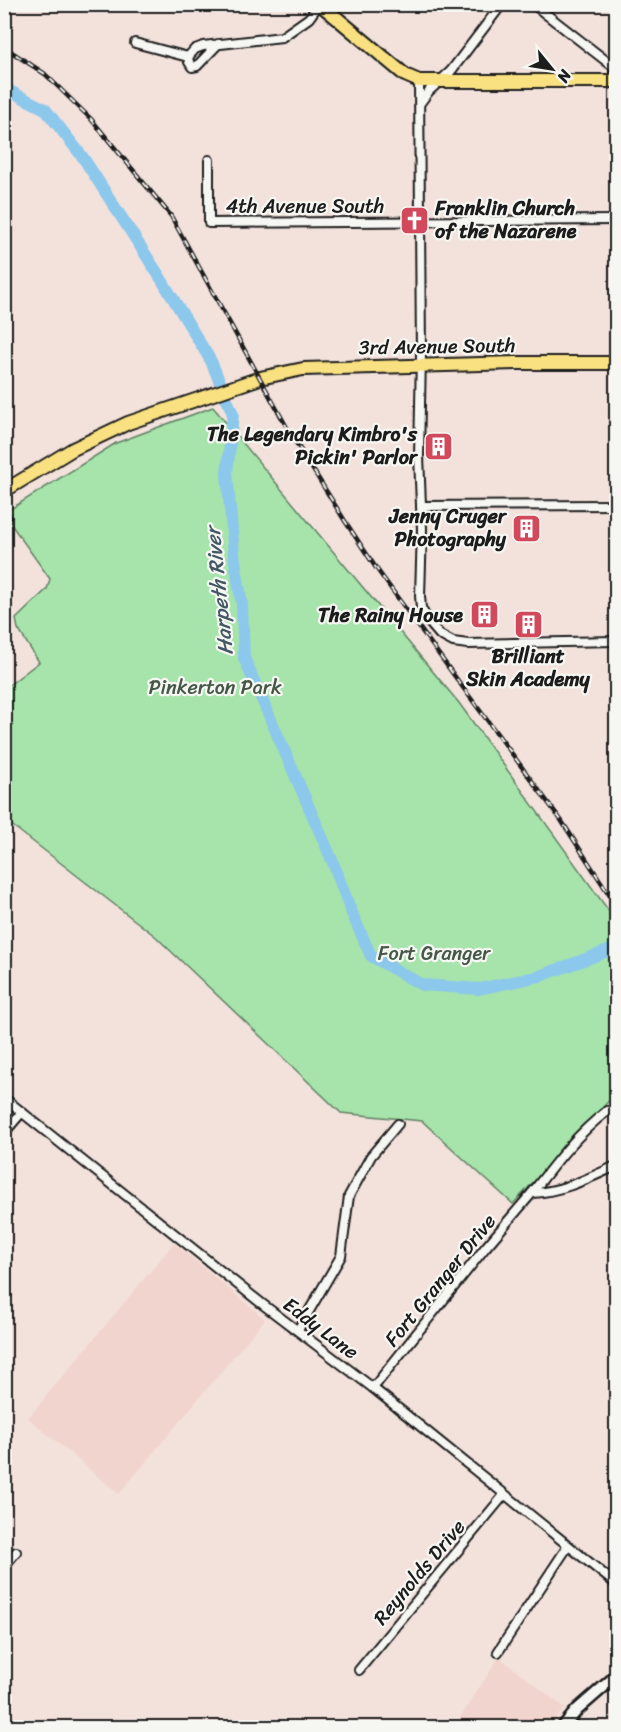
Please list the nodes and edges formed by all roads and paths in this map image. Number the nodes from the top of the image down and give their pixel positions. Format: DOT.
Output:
graph roads {
  1 [pos="319,4"];
  2 [pos="502,4"];
  3 [pos="533,4"];
  4 [pos="135,43"];
  5 [pos="218,44"];
  6 [pos="188,57"];
  7 [pos="419,81"];
  8 [pos="616,81"];
  9 [pos="438,83"];
  10 [pos="420,103"];
  11 [pos="209,160"];
  12 [pos="616,220"];
  13 [pos="421,222"];
  14 [pos="616,292"];
  15 [pos="616,301"];
  16 [pos="616,363"];
  17 [pos="421,365"];
  18 [pos="4,491"];
  19 [pos="616,505"];
  20 [pos="421,506"];
  21 [pos="616,641"];
  22 [pos="4,1098"];
  23 [pos="607,1111"];
  24 [pos="22,1112"];
  25 [pos="398,1124"];
  26 [pos="4,1133"];
  27 [pos="616,1166"];
  28 [pos="532,1193"];
  29 [pos="298,1330"];
  30 [pos="373,1388"];
  31 [pos="504,1495"];
  32 [pos="568,1546"];
  33 [pos="16,1552"];
  34 [pos="4,1566"];
  35 [pos="616,1584"];
  36 [pos="498,1652"];
  37 [pos="359,1670"];
  38 [pos="616,1676"];
  39 [pos="562,1728"];
  1 -- 5 [label="street"];
  1 -- 7 [label="main road"];
  2 -- 9 [label="street"];
  3 -- 8 [label="street"];
  4 -- 6 [label="street"];
  5 -- 6 [label="street"];
  5 -- 6 [label="street"];
  7 -- 9 [label="main road"];
  7 -- 10 [label="street"];
  8 -- 9 [label="main road"];
  9 -- 10 [label="street"];
  10 -- 13 [label="street"];
  11 -- 13 [label="street, 4th Avenue South"];
  12 -- 13 [label="street, 4th Avenue South"];
  13 -- 17 [label="street"];
  14 -- 15 [label="street"];
  16 -- 17 [label="main road, 3rd Avenue South"];
  17 -- 18 [label="main road, 3rd Avenue South"];
  17 -- 20 [label="street"];
  19 -- 20 [label="street"];
  20 -- 21 [label="street"];
  22 -- 24 [label="street, Eddy Lane"];
  23 -- 28 [label="street, Fort Granger Drive"];
  24 -- 26 [label="street"];
  24 -- 29 [label="street, Eddy Lane"];
  25 -- 29 [label="street"];
  27 -- 28 [label="street"];
  28 -- 30 [label="street, Fort Granger Drive"];
  29 -- 30 [label="street, Eddy Lane"];
  30 -- 31 [label="street, Eddy Lane"];
  31 -- 32 [label="street, Eddy Lane"];
  31 -- 37 [label="street, Reynolds Drive"];
  32 -- 35 [label="street, Eddy Lane"];
  32 -- 36 [label="street"];
  33 -- 34 [label="street"];
  38 -- 39 [label="street"];
}
